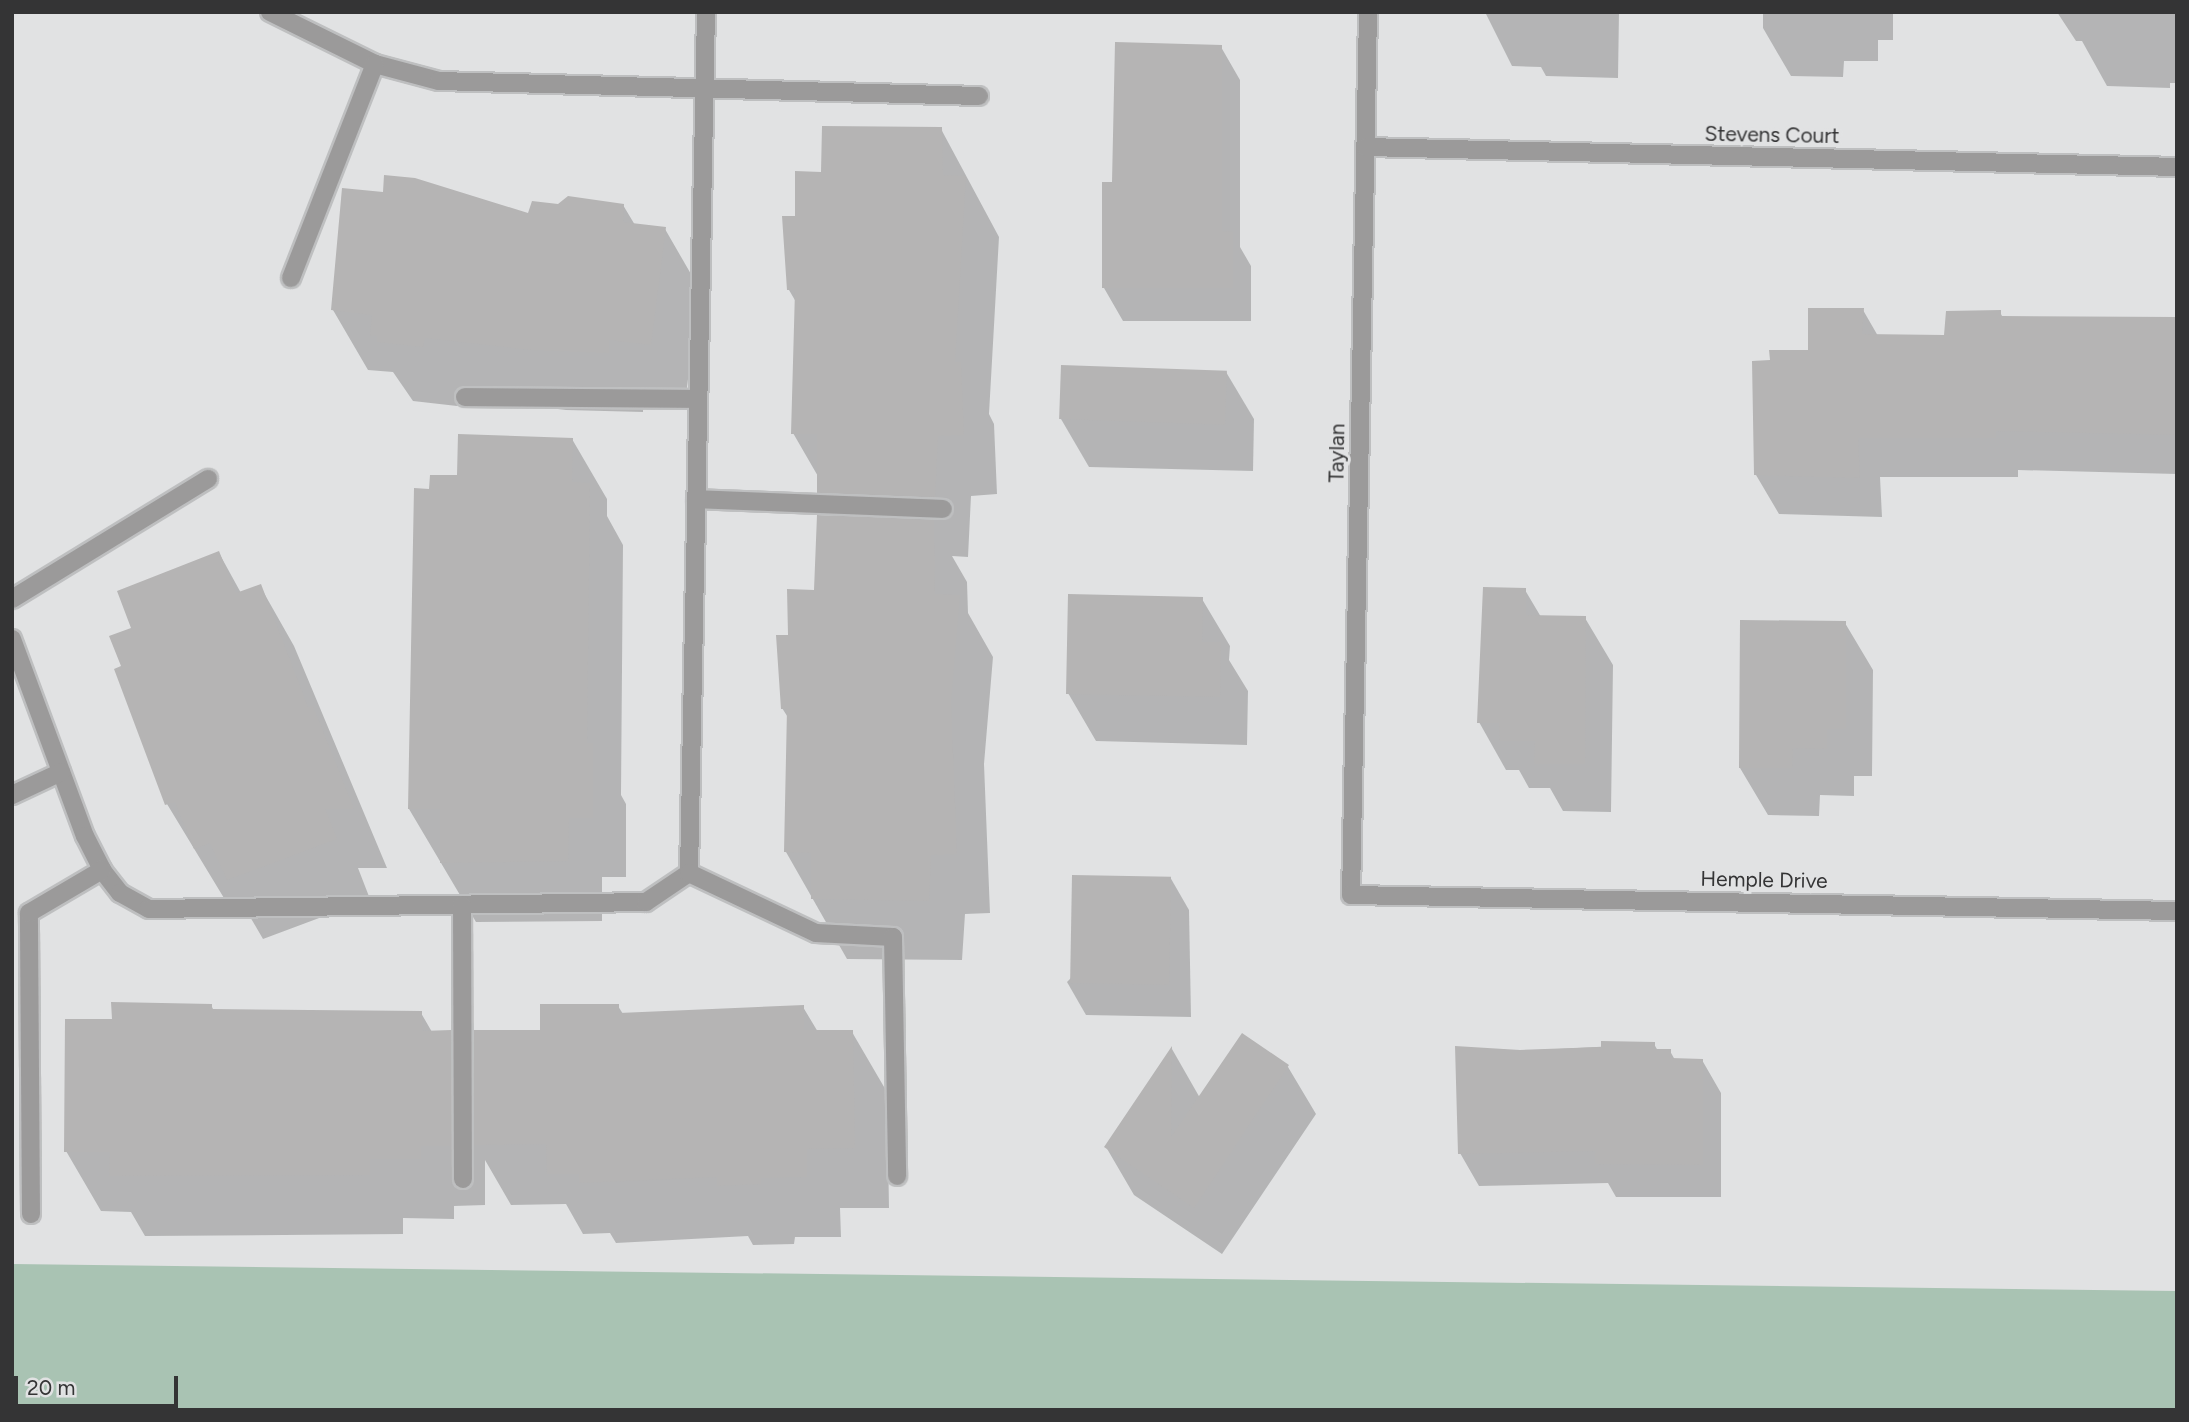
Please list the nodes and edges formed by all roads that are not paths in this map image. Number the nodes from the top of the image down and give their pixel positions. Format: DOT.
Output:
graph roads {
  1 [pos="270,12"];
  2 [pos="706,12"];
  3 [pos="1368,12"];
  4 [pos="375,64"];
  5 [pos="705,89"];
  6 [pos="979,96"];
  7 [pos="1366,147"];
  8 [pos="2177,167"];
  9 [pos="291,278"];
  10 [pos="465,397"];
  11 [pos="698,398"];
  12 [pos="208,479"];
  13 [pos="696,499"];
  14 [pos="943,509"];
  15 [pos="12,599"];
  16 [pos="12,639"];
  17 [pos="61,772"];
  18 [pos="12,795"];
  19 [pos="102,870"];
  20 [pos="689,873"];
  21 [pos="1351,895"];
  22 [pos="462,905"];
  23 [pos="2177,911"];
  24 [pos="897,1176"];
  25 [pos="463,1179"];
  26 [pos="31,1214"];
  1 -- 4 [label="street"];
  2 -- 5 [label="street"];
  3 -- 7 [label="street, Taylan"];
  4 -- 5 [label="street"];
  4 -- 9 [label="street"];
  5 -- 6 [label="street"];
  5 -- 11 [label="street"];
  7 -- 8 [label="street, Stevens Court"];
  7 -- 21 [label="street, Taylan"];
  10 -- 11 [label="street"];
  11 -- 13 [label="street"];
  12 -- 15 [label="street"];
  13 -- 14 [label="street"];
  13 -- 20 [label="street"];
  16 -- 17 [label="street"];
  17 -- 18 [label="street"];
  17 -- 19 [label="street"];
  19 -- 22 [label="street"];
  19 -- 26 [label="street"];
  20 -- 22 [label="street"];
  20 -- 24 [label="street"];
  21 -- 23 [label="street, Hemple Drive"];
  22 -- 25 [label="street"];
}
